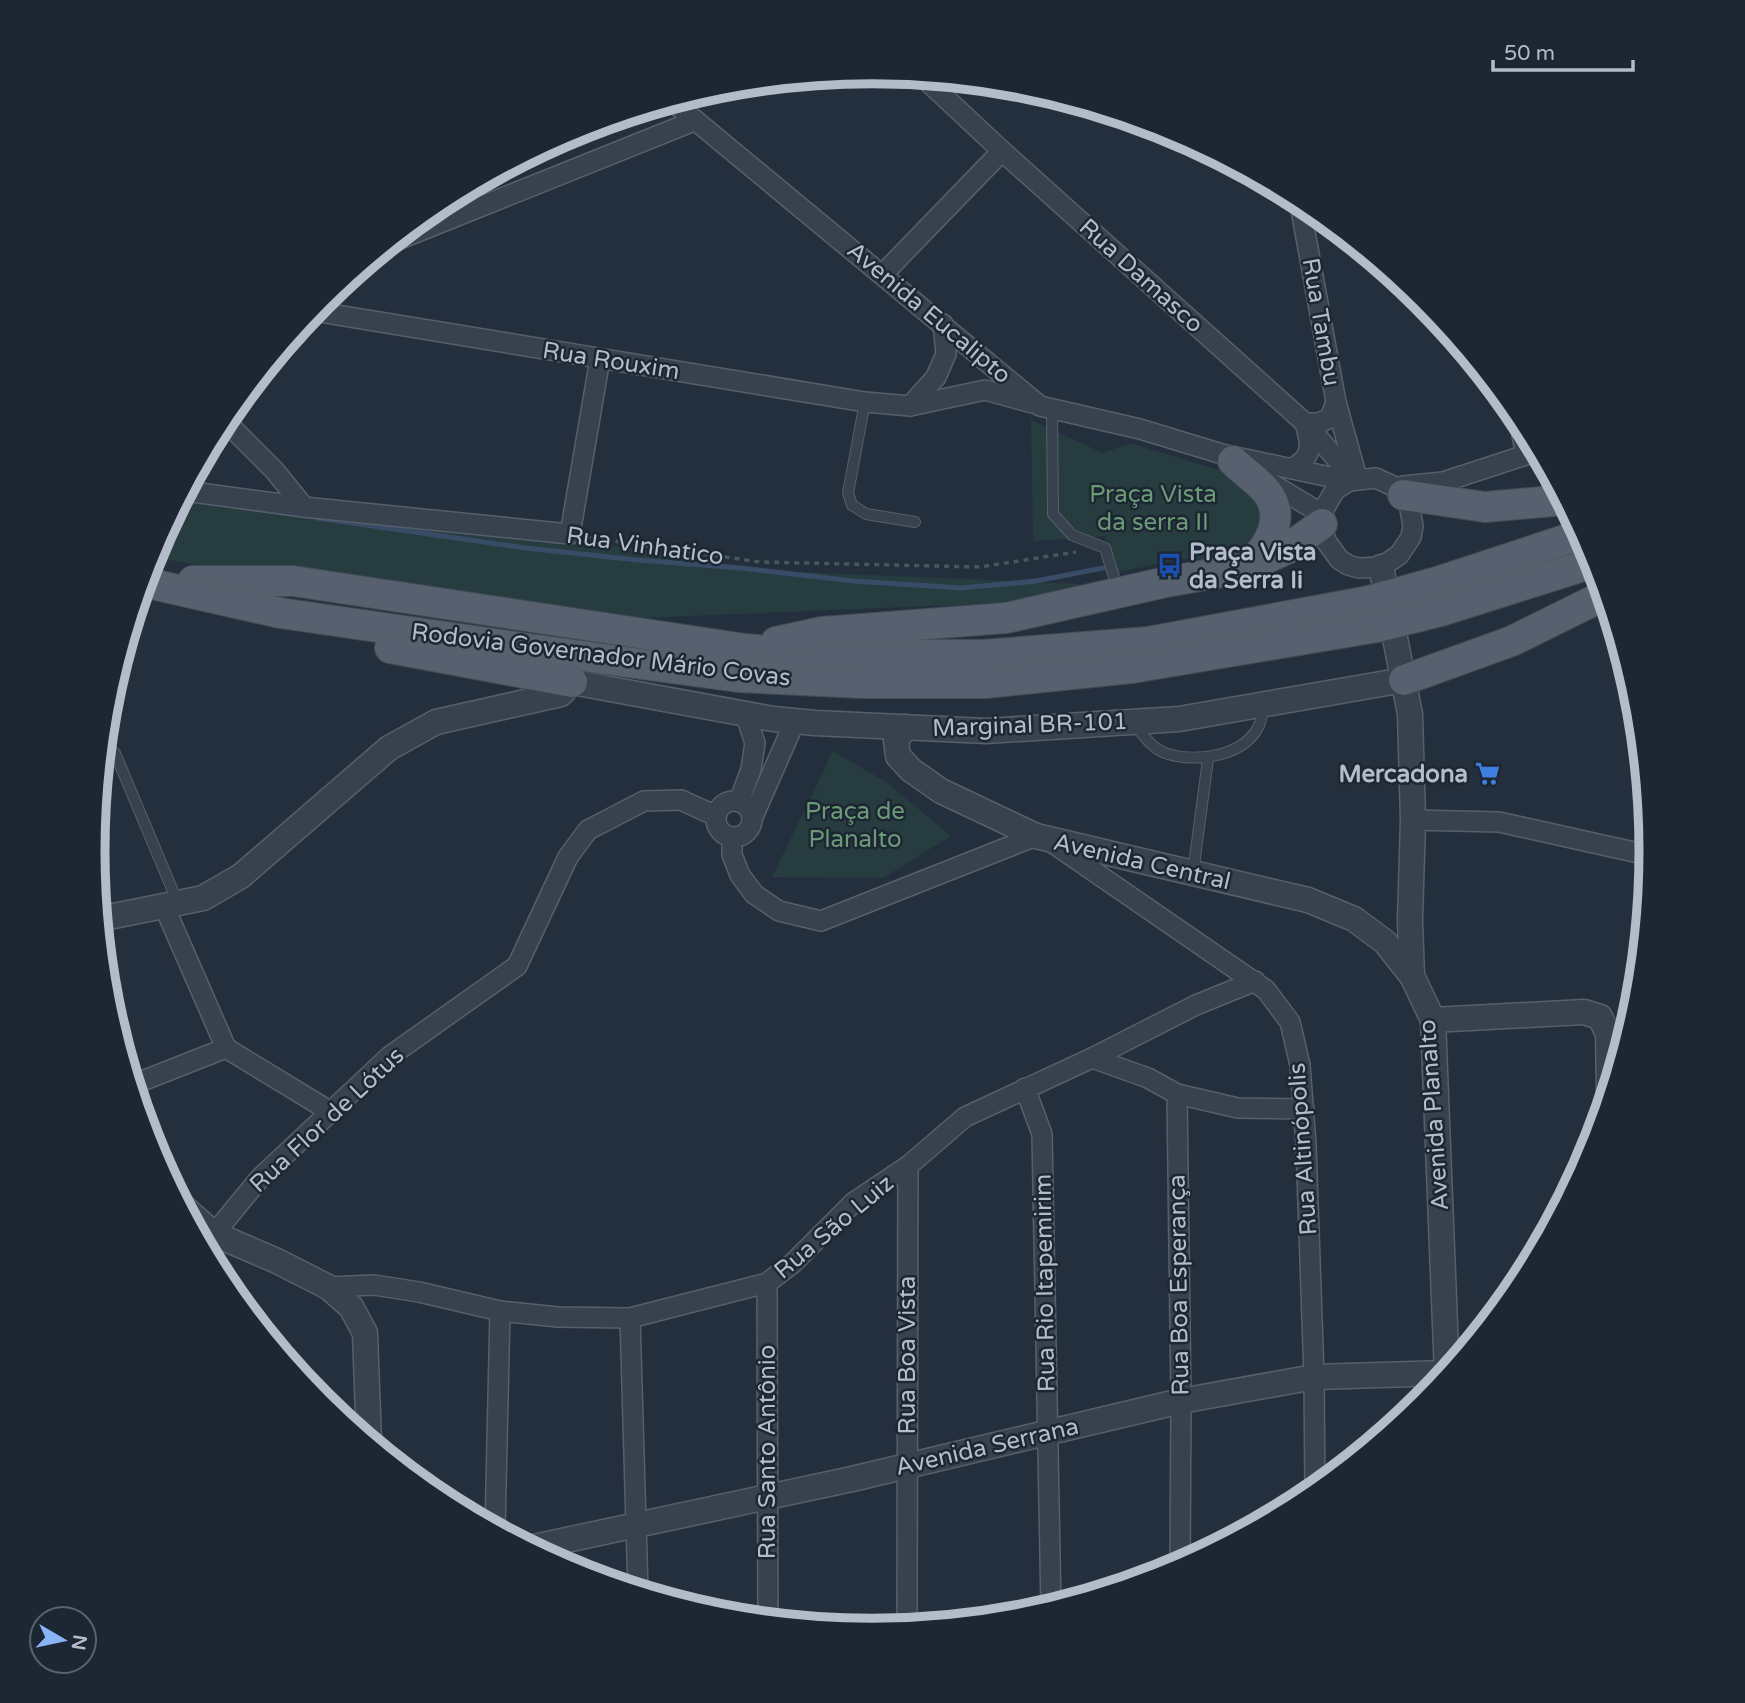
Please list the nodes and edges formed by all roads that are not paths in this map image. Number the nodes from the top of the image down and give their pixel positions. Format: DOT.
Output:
graph roads {
  1 [pos="934,87"];
  2 [pos="680,109"];
  3 [pos="694,121"];
  4 [pos="1002,151"];
  5 [pos="1302,215"];
  6 [pos="423,230"];
  7 [pos="883,274"];
  8 [pos="326,313"];
  9 [pos="943,324"];
  10 [pos="600,359"];
  11 [pos="865,402"];
  12 [pos="1336,402"];
  13 [pos="909,406"];
  14 [pos="1046,407"];
  15 [pos="1305,423"];
  16 [pos="232,429"];
  17 [pos="1524,447"];
  18 [pos="1227,457"];
  19 [pos="1292,468"];
  20 [pos="1353,480"];
  21 [pos="1399,491"];
  22 [pos="195,492"];
  23 [pos="1555,501"];
  24 [pos="304,507"];
  25 [pos="1322,519"];
  26 [pos="915,522"];
  27 [pos="1573,538"];
  28 [pos="1584,564"];
  29 [pos="1381,567"];
  30 [pos="1245,568"];
  31 [pos="155,581"];
  32 [pos="154,583"];
  33 [pos="1119,593"];
  34 [pos="1439,597"];
  35 [pos="1597,598"];
  36 [pos="280,613"];
  37 [pos="1373,614"];
  38 [pos="745,649"];
  39 [pos="1404,680"];
  40 [pos="572,682"];
  41 [pos="1263,705"];
  42 [pos="745,713"];
  43 [pos="795,721"];
  44 [pos="1133,722"];
  45 [pos="906,727"];
  46 [pos="115,753"];
  47 [pos="1208,759"];
  48 [pos="739,802"];
  49 [pos="716,816"];
  50 [pos="752,819"];
  51 [pos="1413,820"];
  52 [pos="732,837"];
  53 [pos="1044,839"];
  54 [pos="1640,853"];
  55 [pos="1138,862"];
  56 [pos="1193,874"];
  57 [pos="1121,890"];
  58 [pos="171,905"];
  59 [pos="109,917"];
  60 [pos="1354,919"];
  61 [pos="1410,920"];
  62 [pos="1412,976"];
  63 [pos="1255,981"];
  64 [pos="1600,1017"];
  65 [pos="1433,1020"];
  66 [pos="1619,1028"];
  67 [pos="226,1048"];
  68 [pos="1092,1058"];
  69 [pos="1609,1067"];
  70 [pos="141,1082"];
  71 [pos="1025,1088"];
  72 [pos="1177,1094"];
  73 [pos="1304,1109"];
  74 [pos="331,1112"];
  75 [pos="908,1166"];
  76 [pos="202,1224"];
  77 [pos="214,1234"];
  78 [pos="766,1283"];
  79 [pos="328,1287"];
  80 [pos="500,1311"];
  81 [pos="630,1318"];
  82 [pos="1447,1362"];
  83 [pos="1434,1374"];
  84 [pos="1314,1377"];
  85 [pos="1181,1401"];
  86 [pos="369,1431"];
  87 [pos="1047,1432"];
  88 [pos="906,1466"];
  89 [pos="1315,1478"];
  90 [pos="766,1498"];
  91 [pos="495,1519"];
  92 [pos="638,1524"];
  93 [pos="544,1545"];
  94 [pos="1180,1555"];
  95 [pos="638,1582"];
  96 [pos="1051,1598"];
  97 [pos="768,1611"];
  98 [pos="907,1618"];
  1 -- 4 [label="street, Rua Damasco"];
  2 -- 3 [label="street, Avenida Eucalipto"];
  3 -- 6 [label="street"];
  3 -- 7 [label="street, Avenida Eucalipto"];
  4 -- 7 [label="street"];
  4 -- 15 [label="street, Rua Damasco"];
  5 -- 12 [label="street, Rua Tambu"];
  7 -- 9 [label="street, Avenida Eucalipto"];
  8 -- 10 [label="street, Rua Rouxim"];
  9 -- 13 [label="street"];
  9 -- 14 [label="street, Avenida Eucalipto"];
  10 -- 11 [label="street, Rua Rouxim"];
  10 -- 24 [label="street, Rua Vinhatico"];
  11 -- 13 [label="street, Rua Rouxim"];
  11 -- 26 [label="lane"];
  12 -- 15 [label="street, Rua Tambu"];
  12 -- 20 [label="street, Rua Tambu"];
  13 -- 14 [label="street, Rua Rouxim"];
  14 -- 18 [label="street, Avenida Eucalipto"];
  14 -- 33 [label="lane"];
  15 -- 19 [label="street"];
  15 -- 20 [label="street, Rua Damasco"];
  16 -- 24 [label="street"];
  17 -- 21 [label="street"];
  18 -- 19 [label="street, Avenida Eucalipto"];
  18 -- 25 [label="street, Avenida Eucalipto"];
  18 -- 30 [label="main road"];
  19 -- 20 [label="street, Avenida Eucalipto"];
  20 -- 21 [label="street"];
  20 -- 25 [label="street"];
  21 -- 23 [label="main road"];
  21 -- 29 [label="street"];
  22 -- 24 [label="street, Rua Vinhatico"];
  25 -- 29 [label="street"];
  25 -- 30 [label="main road"];
  27 -- 34 [label="main road, Rodovia Governador Mário Covas"];
  28 -- 34 [label="main road, Rodovia Governador Mário Covas"];
  29 -- 39 [label="street, Avenida Planalto"];
  30 -- 33 [label="main road"];
  31 -- 38 [label="main road, Rodovia Governador Mário Covas"];
  32 -- 36 [label="main road, Rodovia Governador Mário Covas"];
  33 -- 38 [label="main road"];
  34 -- 37 [label="main road, Rodovia Governador Mário Covas, bridge"];
  35 -- 39 [label="main road"];
  36 -- 37 [label="main road, Rodovia Governador Mário Covas"];
  36 -- 40 [label="main road"];
  37 -- 38 [label="main road, Rodovia Governador Mário Covas"];
  39 -- 41 [label="street, Marginal BR-101"];
  39 -- 51 [label="street, Avenida Planalto"];
  40 -- 42 [label="street, Marginal BR-101"];
  40 -- 58 [label="street"];
  41 -- 44 [label="street, Marginal BR-101"];
  41 -- 47 [label="lane"];
  42 -- 43 [label="street, Marginal BR-101"];
  42 -- 48 [label="street"];
  43 -- 45 [label="street, Marginal BR-101"];
  43 -- 50 [label="street"];
  44 -- 45 [label="street, Marginal BR-101"];
  44 -- 47 [label="lane"];
  45 -- 53 [label="street, Avenida Central"];
  46 -- 58 [label="lane"];
  47 -- 56 [label="lane"];
  48 -- 49 [label="street"];
  48 -- 50 [label="street"];
  49 -- 52 [label="street"];
  49 -- 74 [label="street, Rua Flor de Lótus"];
  50 -- 52 [label="street"];
  51 -- 54 [label="street"];
  51 -- 61 [label="street, Avenida Planalto"];
  52 -- 53 [label="street"];
  53 -- 55 [label="street, Avenida Central"];
  53 -- 57 [label="street, Rua Altinópolis"];
  55 -- 56 [label="street, Avenida Central"];
  55 -- 57 [label="street"];
  56 -- 60 [label="street, Avenida Central"];
  57 -- 63 [label="street, Rua Altinópolis"];
  58 -- 59 [label="street"];
  58 -- 67 [label="street"];
  60 -- 61 [label="street"];
  60 -- 62 [label="street, Avenida Central"];
  61 -- 62 [label="street, Avenida Planalto"];
  62 -- 65 [label="street, Avenida Planalto"];
  63 -- 68 [label="street, Rua São Luiz"];
  63 -- 73 [label="street, Rua Altinópolis"];
  64 -- 65 [label="street"];
  64 -- 66 [label="lane"];
  64 -- 69 [label="street"];
  65 -- 82 [label="street, Avenida Planalto"];
  67 -- 70 [label="street"];
  67 -- 74 [label="street"];
  68 -- 71 [label="street, Rua São Luiz"];
  68 -- 72 [label="street"];
  71 -- 75 [label="street, Rua São Luiz"];
  71 -- 87 [label="street, Rua Rio Itapemirim"];
  72 -- 73 [label="street"];
  72 -- 85 [label="street, Rua Boa Esperança"];
  73 -- 84 [label="street, Rua Altinópolis"];
  74 -- 77 [label="street, Rua Flor de Lótus"];
  75 -- 78 [label="street, Rua São Luiz"];
  75 -- 88 [label="street, Rua Boa Vista"];
  76 -- 77 [label="street, Rua São Luiz"];
  77 -- 79 [label="street, Rua São Luiz"];
  78 -- 81 [label="street, Rua São Luiz"];
  78 -- 90 [label="street, Rua Santo Antônio"];
  79 -- 80 [label="street, Rua São Luiz"];
  79 -- 86 [label="street"];
  80 -- 81 [label="street, Rua São Luiz"];
  80 -- 91 [label="street"];
  81 -- 92 [label="street"];
  83 -- 84 [label="street, Avenida Serrana"];
  84 -- 85 [label="street, Avenida Serrana"];
  84 -- 89 [label="street, Rua Altinópolis"];
  85 -- 87 [label="street, Avenida Serrana"];
  85 -- 94 [label="street, Rua Boa Esperança"];
  87 -- 88 [label="street, Avenida Serrana"];
  87 -- 96 [label="street, Rua Rio Itapemirim"];
  88 -- 90 [label="street, Avenida Serrana"];
  88 -- 98 [label="street, Rua Boa Vista"];
  90 -- 92 [label="street, Avenida Serrana"];
  90 -- 97 [label="street, Rua Santo Antônio"];
  92 -- 93 [label="street, Avenida Serrana"];
  92 -- 95 [label="street"];
}
